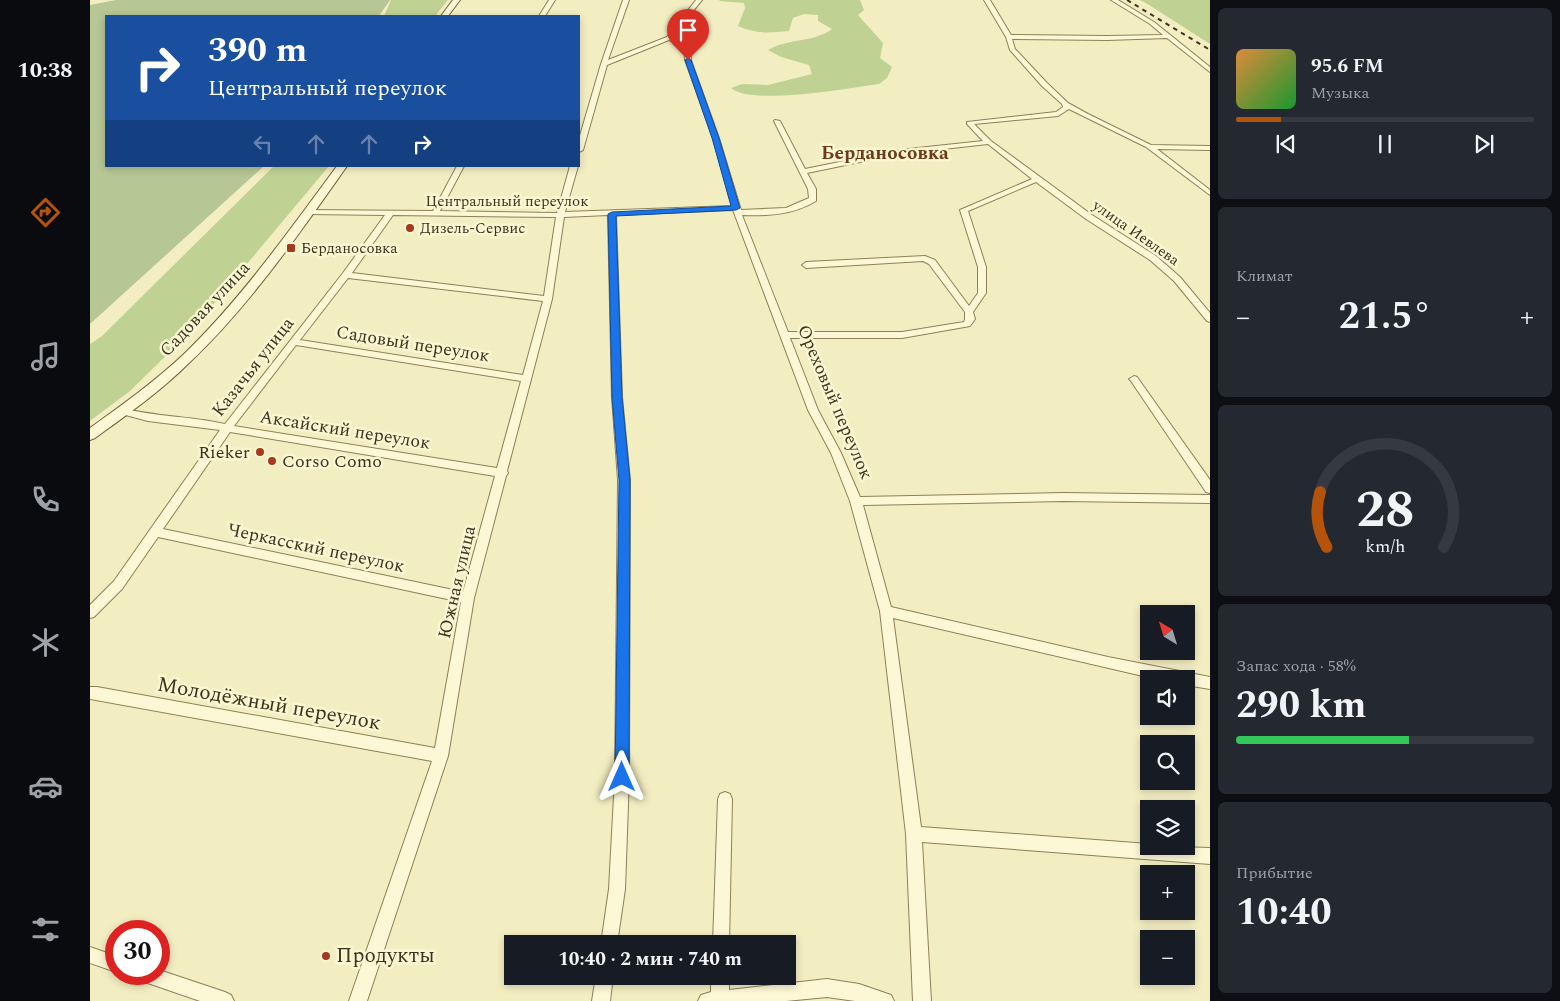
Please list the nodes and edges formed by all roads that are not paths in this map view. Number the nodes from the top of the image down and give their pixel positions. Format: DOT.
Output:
graph roads {
  1 [pos="458,0"];
  2 [pos="552,0"];
  3 [pos="626,0"];
  4 [pos="699,0"];
  5 [pos="988,0"];
  6 [pos="1114,0"];
  7 [pos="445,15"];
  8 [pos="543,15"];
  9 [pos="1169,36"];
  10 [pos="1009,37"];
  11 [pos="669,38"];
  12 [pos="604,64"];
  13 [pos="1210,70"];
  14 [pos="1066,103"];
  15 [pos="777,121"];
  16 [pos="989,142"];
  17 [pos="580,147"];
  18 [pos="1150,147"];
  19 [pos="1210,148"];
  20 [pos="341,167"];
  21 [pos="460,167"];
  22 [pos="574,167"];
  23 [pos="802,172"];
  24 [pos="1038,179"];
  25 [pos="1210,193"];
  26 [pos="737,210"];
  27 [pos="308,212"];
  28 [pos="390,214"];
  29 [pos="435,214"];
  30 [pos="612,214"];
  31 [pos="560,216"];
  32 [pos="806,265"];
  33 [pos="346,275"];
  34 [pos="548,299"];
  35 [pos="969,312"];
  36 [pos="1210,319"];
  37 [pos="784,334"];
  38 [pos="293,342"];
  39 [pos="527,379"];
  40 [pos="1134,379"];
  41 [pos="122,411"];
  42 [pos="226,428"];
  43 [pos="90,435"];
  44 [pos="503,473"];
  45 [pos="1210,489"];
  46 [pos="1210,499"];
  47 [pos="856,501"];
  48 [pos="156,532"];
  49 [pos="468,598"];
  50 [pos="886,611"];
  51 [pos="90,613"];
  52 [pos="1142,670"];
  53 [pos="1195,680"];
  54 [pos="1210,683"];
  55 [pos="90,693"];
  56 [pos="441,756"];
  57 [pos="725,799"];
  58 [pos="914,834"];
  59 [pos="1210,856"];
  60 [pos="611,935"];
  61 [pos="721,935"];
  62 [pos="90,955"];
  63 [pos="105,960"];
  64 [pos="170,982"];
  65 [pos="604,985"];
  66 [pos="717,985"];
  67 [pos="713,1000"];
  68 [pos="225,1001"];
  69 [pos="358,1001"];
  70 [pos="601,1001"];
  71 [pos="885,1001"];
  72 [pos="922,1001"];
  1 -- 7 [label="main road"];
  2 -- 8 [label="street"];
  3 -- 12 [label="street"];
  4 -- 11 [label="street"];
  5 -- 10 [label="street"];
  6 -- 9 [label="street"];
  9 -- 10 [label="street"];
  9 -- 13 [label="street"];
  10 -- 14 [label="street"];
  11 -- 12 [label="street"];
  11 -- 26 [label="street, Ореховый переулок"];
  12 -- 17 [label="street"];
  14 -- 16 [label="street, улица Иевлева"];
  14 -- 18 [label="street"];
  15 -- 23 [label="street"];
  16 -- 23 [label="street"];
  16 -- 24 [label="street, улица Иевлева"];
  18 -- 19 [label="street"];
  18 -- 25 [label="street"];
  20 -- 27 [label="main road"];
  21 -- 29 [label="street"];
  22 -- 31 [label="street, Южная улица"];
  23 -- 26 [label="street"];
  24 -- 35 [label="street"];
  24 -- 36 [label="street, улица Иевлева"];
  26 -- 30 [label="street, Центральный переулок"];
  26 -- 37 [label="street, Ореховый переулок"];
  27 -- 28 [label="street, Центральный переулок"];
  27 -- 41 [label="main road, Садовая улица"];
  28 -- 29 [label="street, Центральный переулок"];
  28 -- 33 [label="street, Казачья улица"];
  29 -- 31 [label="street, Центральный переулок"];
  30 -- 31 [label="street, Центральный переулок"];
  30 -- 60 [label="street"];
  31 -- 34 [label="street, Южная улица"];
  32 -- 35 [label="street"];
  33 -- 34 [label="street"];
  33 -- 38 [label="street, Казачья улица"];
  34 -- 39 [label="street, Южная улица"];
  35 -- 37 [label="street"];
  37 -- 47 [label="street, Ореховый переулок"];
  38 -- 39 [label="street, Садовый переулок"];
  38 -- 42 [label="street, Казачья улица"];
  39 -- 44 [label="street, Южная улица"];
  40 -- 45 [label="street"];
  41 -- 42 [label="street, Аксайский переулок"];
  41 -- 43 [label="main road, Садовая улица"];
  42 -- 44 [label="street, Аксайский переулок"];
  42 -- 48 [label="street, Казачья улица"];
  44 -- 49 [label="street, Южная улица"];
  46 -- 47 [label="street"];
  47 -- 50 [label="street, Ореховый переулок"];
  48 -- 49 [label="street, Черкасский переулок"];
  48 -- 51 [label="street, Казачья улица"];
  49 -- 56 [label="street, Южная улица"];
  50 -- 52 [label="street"];
  50 -- 58 [label="street, Ореховый переулок"];
  53 -- 54 [label="street"];
  55 -- 56 [label="street, Молодёжный переулок"];
  56 -- 69 [label="street, Южная улица"];
  57 -- 61 [label="street"];
  58 -- 59 [label="street"];
  58 -- 72 [label="street, Ореховый переулок"];
  62 -- 63 [label="street"];
  64 -- 68 [label="street"];
  65 -- 70 [label="street"];
  66 -- 67 [label="street"];
  67 -- 71 [label="street"];
}
